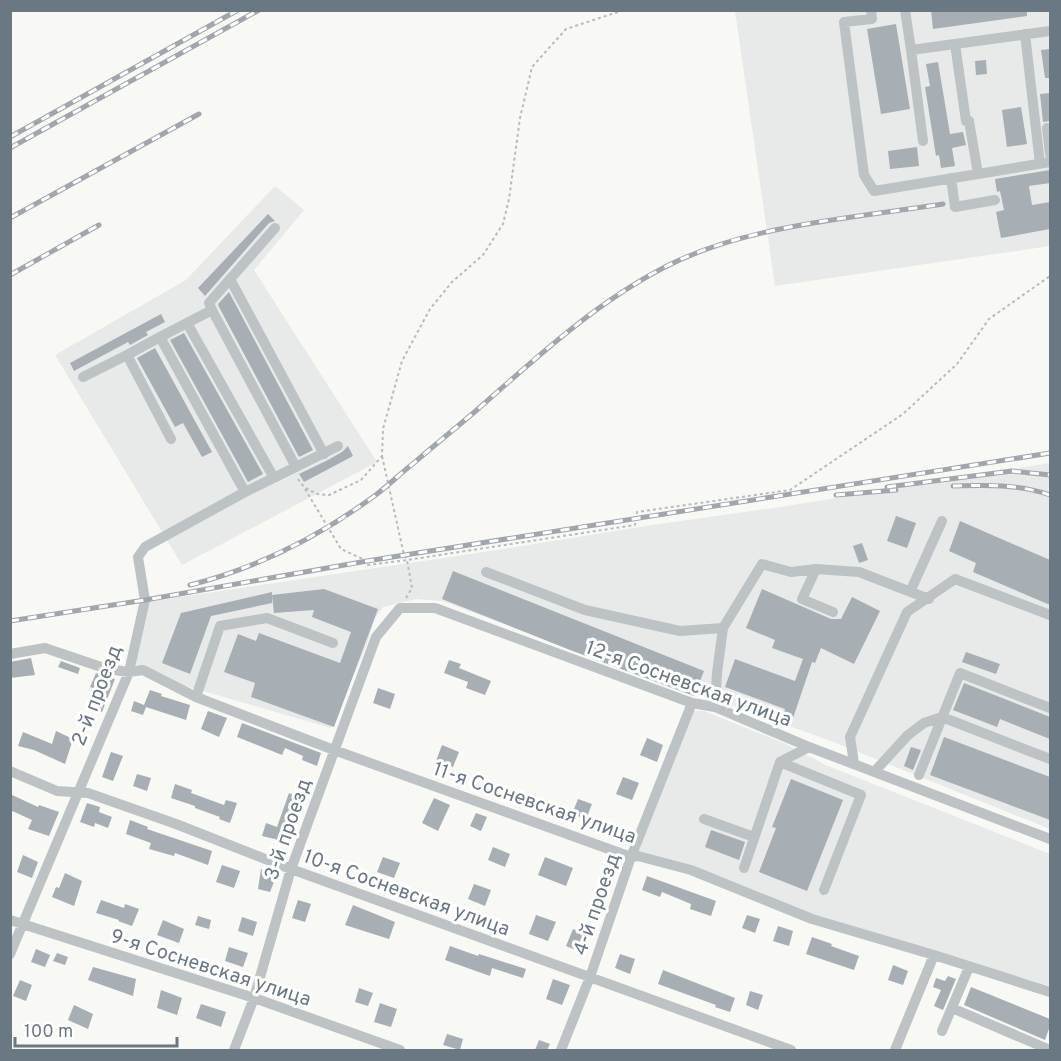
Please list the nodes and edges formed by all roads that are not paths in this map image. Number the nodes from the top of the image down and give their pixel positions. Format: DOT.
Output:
graph roads {
  1 [pos="871,10"];
  2 [pos="904,10"];
  3 [pos="1050,31"];
  4 [pos="1025,34"];
  5 [pos="955,44"];
  6 [pos="910,50"];
  7 [pos="1047,128"];
  8 [pos="923,141"];
  9 [pos="1050,154"];
  10 [pos="1045,163"];
  11 [pos="978,174"];
  12 [pos="951,178"];
  13 [pos="995,200"];
  14 [pos="275,228"];
  15 [pos="230,279"];
  16 [pos="212,309"];
  17 [pos="187,323"];
  18 [pos="160,337"];
  19 [pos="127,355"];
  20 [pos="83,377"];
  21 [pos="171,439"];
  22 [pos="338,446"];
  23 [pos="324,454"];
  24 [pos="296,467"];
  25 [pos="274,477"];
  26 [pos="245,492"];
  27 [pos="942,521"];
  28 [pos="816,569"];
  29 [pos="486,572"];
  30 [pos="910,592"];
  31 [pos="929,599"];
  32 [pos="833,612"];
  33 [pos="1050,615"];
  34 [pos="385,624"];
  35 [pos="723,628"];
  36 [pos="333,643"];
  37 [pos="10,654"];
  38 [pos="129,670"];
  39 [pos="196,697"];
  40 [pos="692,703"];
  41 [pos="715,707"];
  42 [pos="1050,708"];
  43 [pos="942,717"];
  44 [pos="809,747"];
  45 [pos="334,750"];
  46 [pos="1050,759"];
  47 [pos="780,762"];
  48 [pos="854,763"];
  49 [pos="10,771"];
  50 [pos="875,771"];
  51 [pos="919,775"];
  52 [pos="77,792"];
  53 [pos="704,819"];
  54 [pos="754,837"];
  55 [pos="1050,839"];
  56 [pos="631,857"];
  57 [pos="744,868"];
  58 [pos="291,869"];
  59 [pos="824,890"];
  60 [pos="10,920"];
  61 [pos="22,924"];
  62 [pos="10,954"];
  63 [pos="934,955"];
  64 [pos="969,967"];
  65 [pos="590,978"];
  66 [pos="1050,992"];
  67 [pos="254,998"];
  68 [pos="952,1008"];
  69 [pos="942,1031"];
  70 [pos="234,1050"];
  71 [pos="400,1050"];
  72 [pos="561,1050"];
  73 [pos="791,1050"];
  74 [pos="895,1050"];
  75 [pos="1050,1050"];
  1 -- 12 [label="street"];
  2 -- 6 [label="street"];
  3 -- 4 [label="street"];
  4 -- 5 [label="street"];
  4 -- 10 [label="street"];
  5 -- 6 [label="street"];
  5 -- 11 [label="street"];
  6 -- 8 [label="street"];
  7 -- 9 [label="street"];
  10 -- 11 [label="street"];
  11 -- 12 [label="street"];
  12 -- 13 [label="street"];
  14 -- 15 [label="street"];
  15 -- 16 [label="street"];
  15 -- 23 [label="street"];
  16 -- 17 [label="street"];
  16 -- 24 [label="street"];
  17 -- 18 [label="street"];
  17 -- 25 [label="street"];
  18 -- 19 [label="street"];
  18 -- 26 [label="street"];
  19 -- 20 [label="street"];
  19 -- 21 [label="street"];
  22 -- 23 [label="street, 2-й проезд"];
  23 -- 24 [label="street, 2-й проезд"];
  24 -- 25 [label="street, 2-й проезд"];
  25 -- 26 [label="street, 2-й проезд"];
  26 -- 38 [label="street, 2-й проезд"];
  27 -- 30 [label="street"];
  28 -- 30 [label="street"];
  28 -- 32 [label="street"];
  28 -- 35 [label="street"];
  29 -- 35 [label="street"];
  30 -- 31 [label="street"];
  31 -- 33 [label="street"];
  31 -- 48 [label="street"];
  34 -- 40 [label="street, 12-я Сосневская улица"];
  34 -- 45 [label="street, 3-й проезд"];
  35 -- 41 [label="street"];
  36 -- 39 [label="street"];
  37 -- 38 [label="street, 11-я Сосневская улица"];
  38 -- 39 [label="street, 11-я Сосневская улица"];
  38 -- 52 [label="street, 2-й проезд"];
  39 -- 45 [label="street, 11-я Сосневская улица"];
  40 -- 41 [label="street, 12-я Сосневская улица"];
  40 -- 56 [label="street, 4-й проезд"];
  41 -- 44 [label="street, 12-я Сосневская улица"];
  42 -- 43 [label="street"];
  43 -- 46 [label="street"];
  43 -- 50 [label="street"];
  43 -- 51 [label="street"];
  44 -- 47 [label="street"];
  44 -- 48 [label="street, 12-я Сосневская улица"];
  45 -- 56 [label="street, 11-я Сосневская улица"];
  45 -- 58 [label="street, 3-й проезд"];
  47 -- 54 [label="street"];
  47 -- 59 [label="street"];
  48 -- 50 [label="street, 12-я Сосневская улица"];
  49 -- 52 [label="street, 10-я Сосневская улица"];
  50 -- 55 [label="street, 12-я Сосневская улица"];
  52 -- 58 [label="street, 10-я Сосневская улица"];
  52 -- 61 [label="street, 2-й проезд"];
  53 -- 54 [label="street"];
  54 -- 57 [label="street"];
  56 -- 63 [label="street, 11-я Сосневская улица"];
  56 -- 65 [label="street, 4-й проезд"];
  58 -- 65 [label="street, 10-я Сосневская улица"];
  58 -- 67 [label="street, 3-й проезд"];
  60 -- 61 [label="street, 9-я Сосневская улица"];
  61 -- 62 [label="street, 2-й проезд"];
  61 -- 67 [label="street, 9-я Сосневская улица"];
  63 -- 64 [label="street, 11-я Сосневская улица"];
  63 -- 74 [label="street"];
  64 -- 66 [label="street, 11-я Сосневская улица"];
  64 -- 68 [label="street"];
  65 -- 72 [label="street, 4-й проезд"];
  65 -- 73 [label="street, 10-я Сосневская улица"];
  67 -- 70 [label="street, 3-й проезд"];
  67 -- 71 [label="street, 9-я Сосневская улица"];
  68 -- 69 [label="street"];
  68 -- 75 [label="street"];
}
